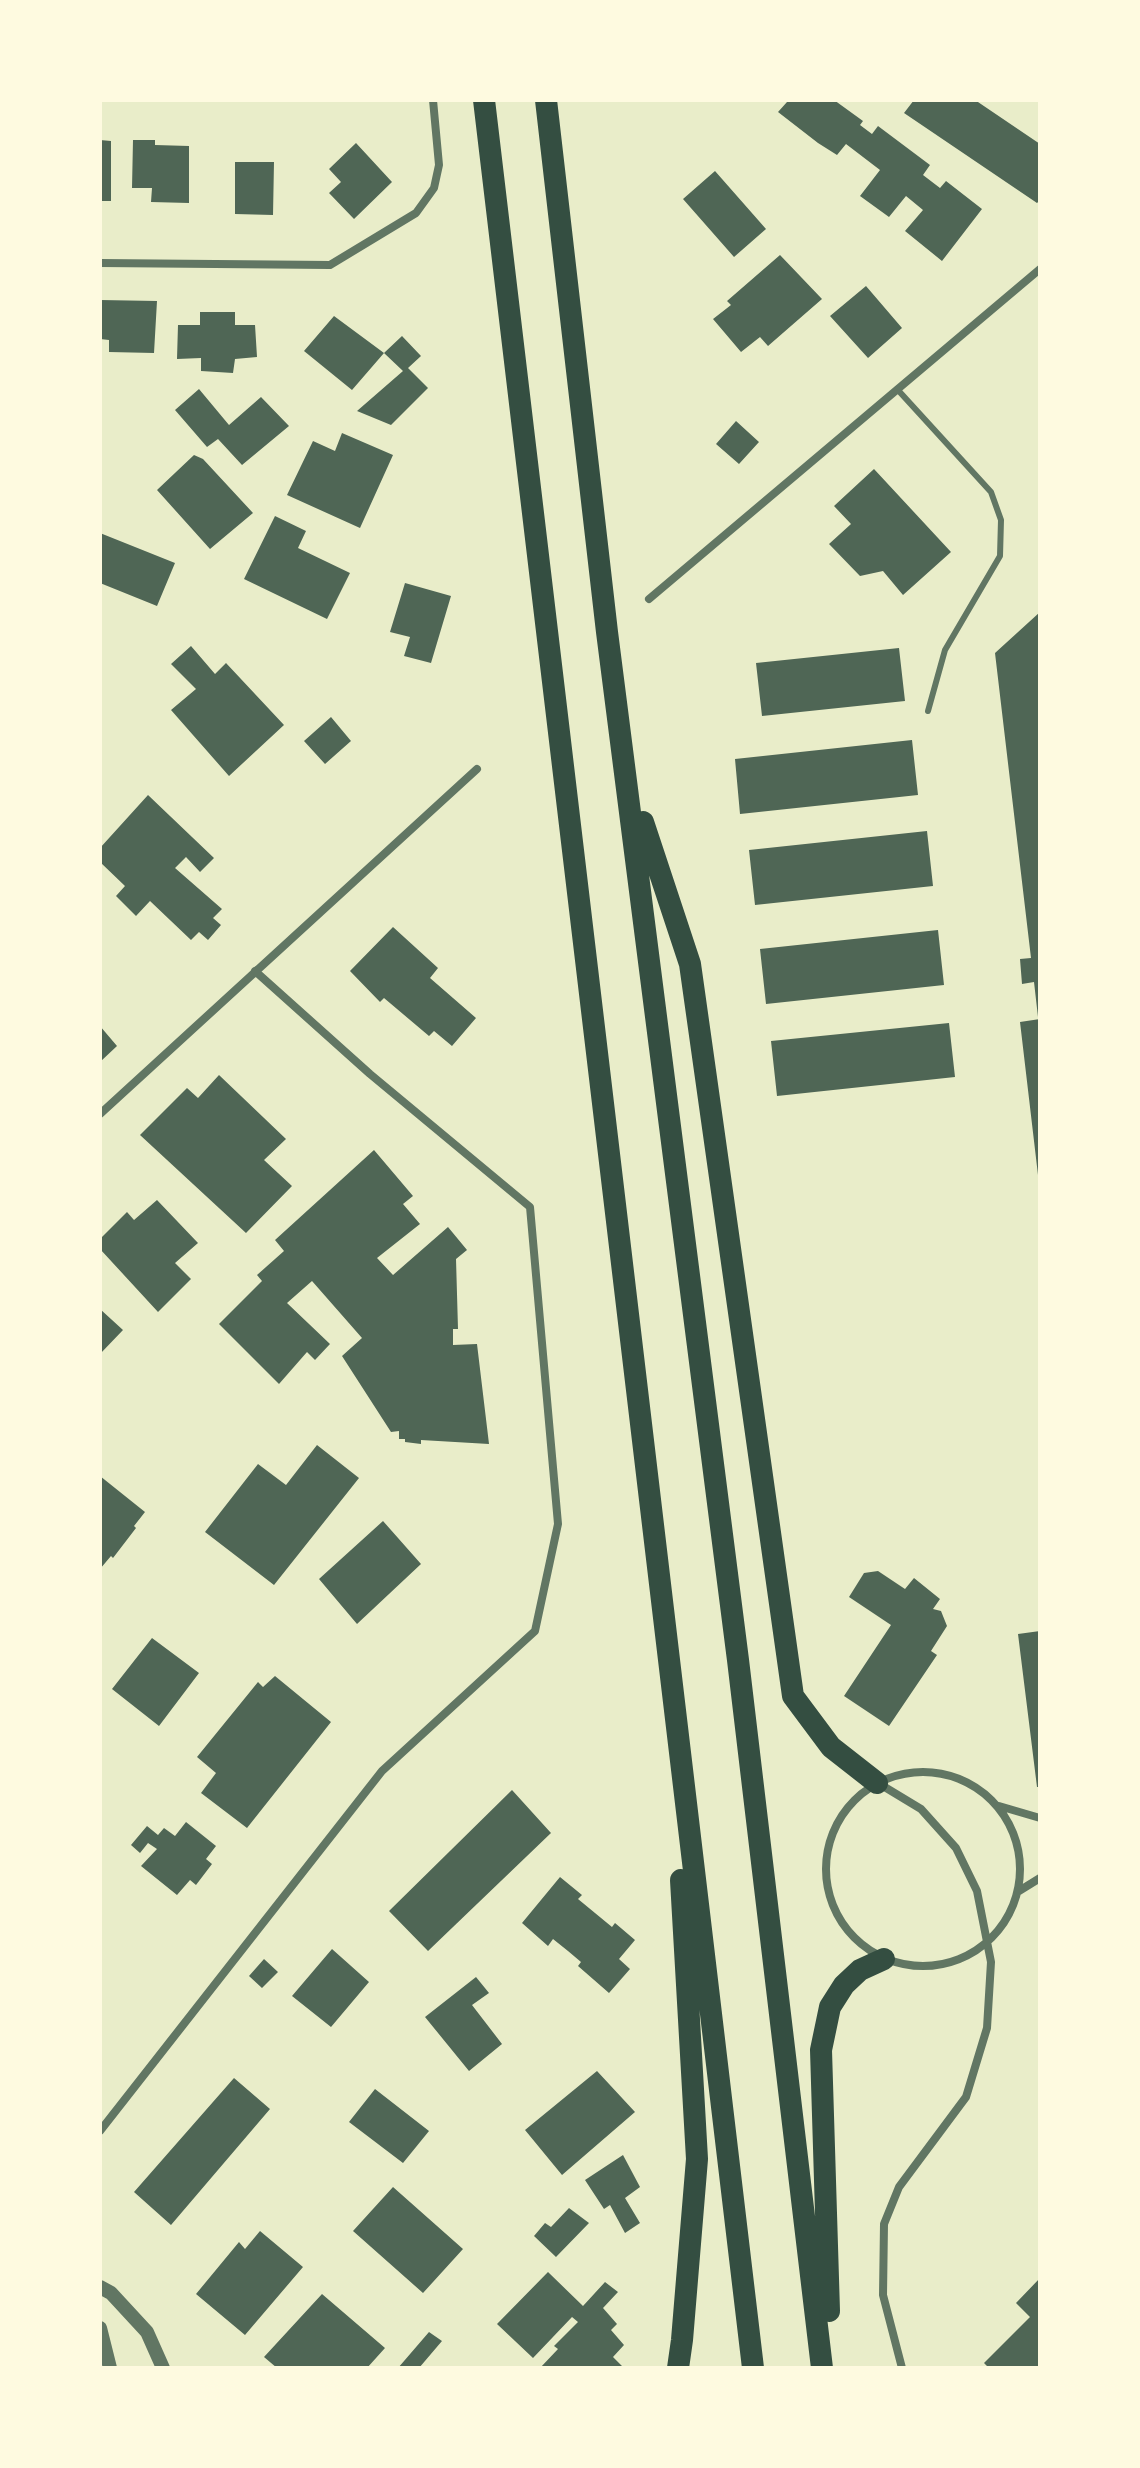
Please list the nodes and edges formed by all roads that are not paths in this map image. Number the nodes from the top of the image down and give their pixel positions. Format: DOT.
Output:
graph roads {
  1 [pos="433,100"];
  2 [pos="484,100"];
  3 [pos="546,100"];
  4 [pos="100,263"];
  5 [pos="1040,269"];
  6 [pos="897,389"];
  7 [pos="649,599"];
  8 [pos="928,711"];
  9 [pos="477,769"];
  10 [pos="627,775"];
  11 [pos="255,971"];
  12 [pos="100,1114"];
  13 [pos="668,1656"];
  14 [pos="877,1783"];
  15 [pos="998,1806"];
  16 [pos="1040,1818"];
  17 [pos="1040,1878"];
  18 [pos="1019,1891"];
  19 [pos="988,1943"];
  20 [pos="884,1959"];
  21 [pos="100,2131"];
  22 [pos="100,2287"];
  23 [pos="100,2328"];
  24 [pos="110,2368"];
  25 [pos="163,2368"];
  26 [pos="678,2368"];
  27 [pos="753,2368"];
  28 [pos="822,2368"];
  29 [pos="830,2368"];
  30 [pos="902,2368"];
  1 -- 4 [label="street"];
  2 -- 13 [label="highway"];
  3 -- 10 [label="highway"];
  5 -- 6 [label="street"];
  6 -- 7 [label="street"];
  6 -- 8 [label="lane"];
  9 -- 11 [label="street"];
  10 -- 14 [label="highway"];
  10 -- 28 [label="highway"];
  11 -- 12 [label="street"];
  11 -- 21 [label="street"];
  13 -- 26 [label="highway"];
  13 -- 27 [label="highway"];
  14 -- 15 [label="street"];
  14 -- 19 [label="street"];
  14 -- 20 [label="street"];
  15 -- 16 [label="street"];
  15 -- 18 [label="street"];
  17 -- 18 [label="street"];
  18 -- 19 [label="street"];
  19 -- 20 [label="street"];
  19 -- 30 [label="street"];
  20 -- 29 [label="highway"];
  22 -- 25 [label="street"];
  23 -- 24 [label="street"];
}
